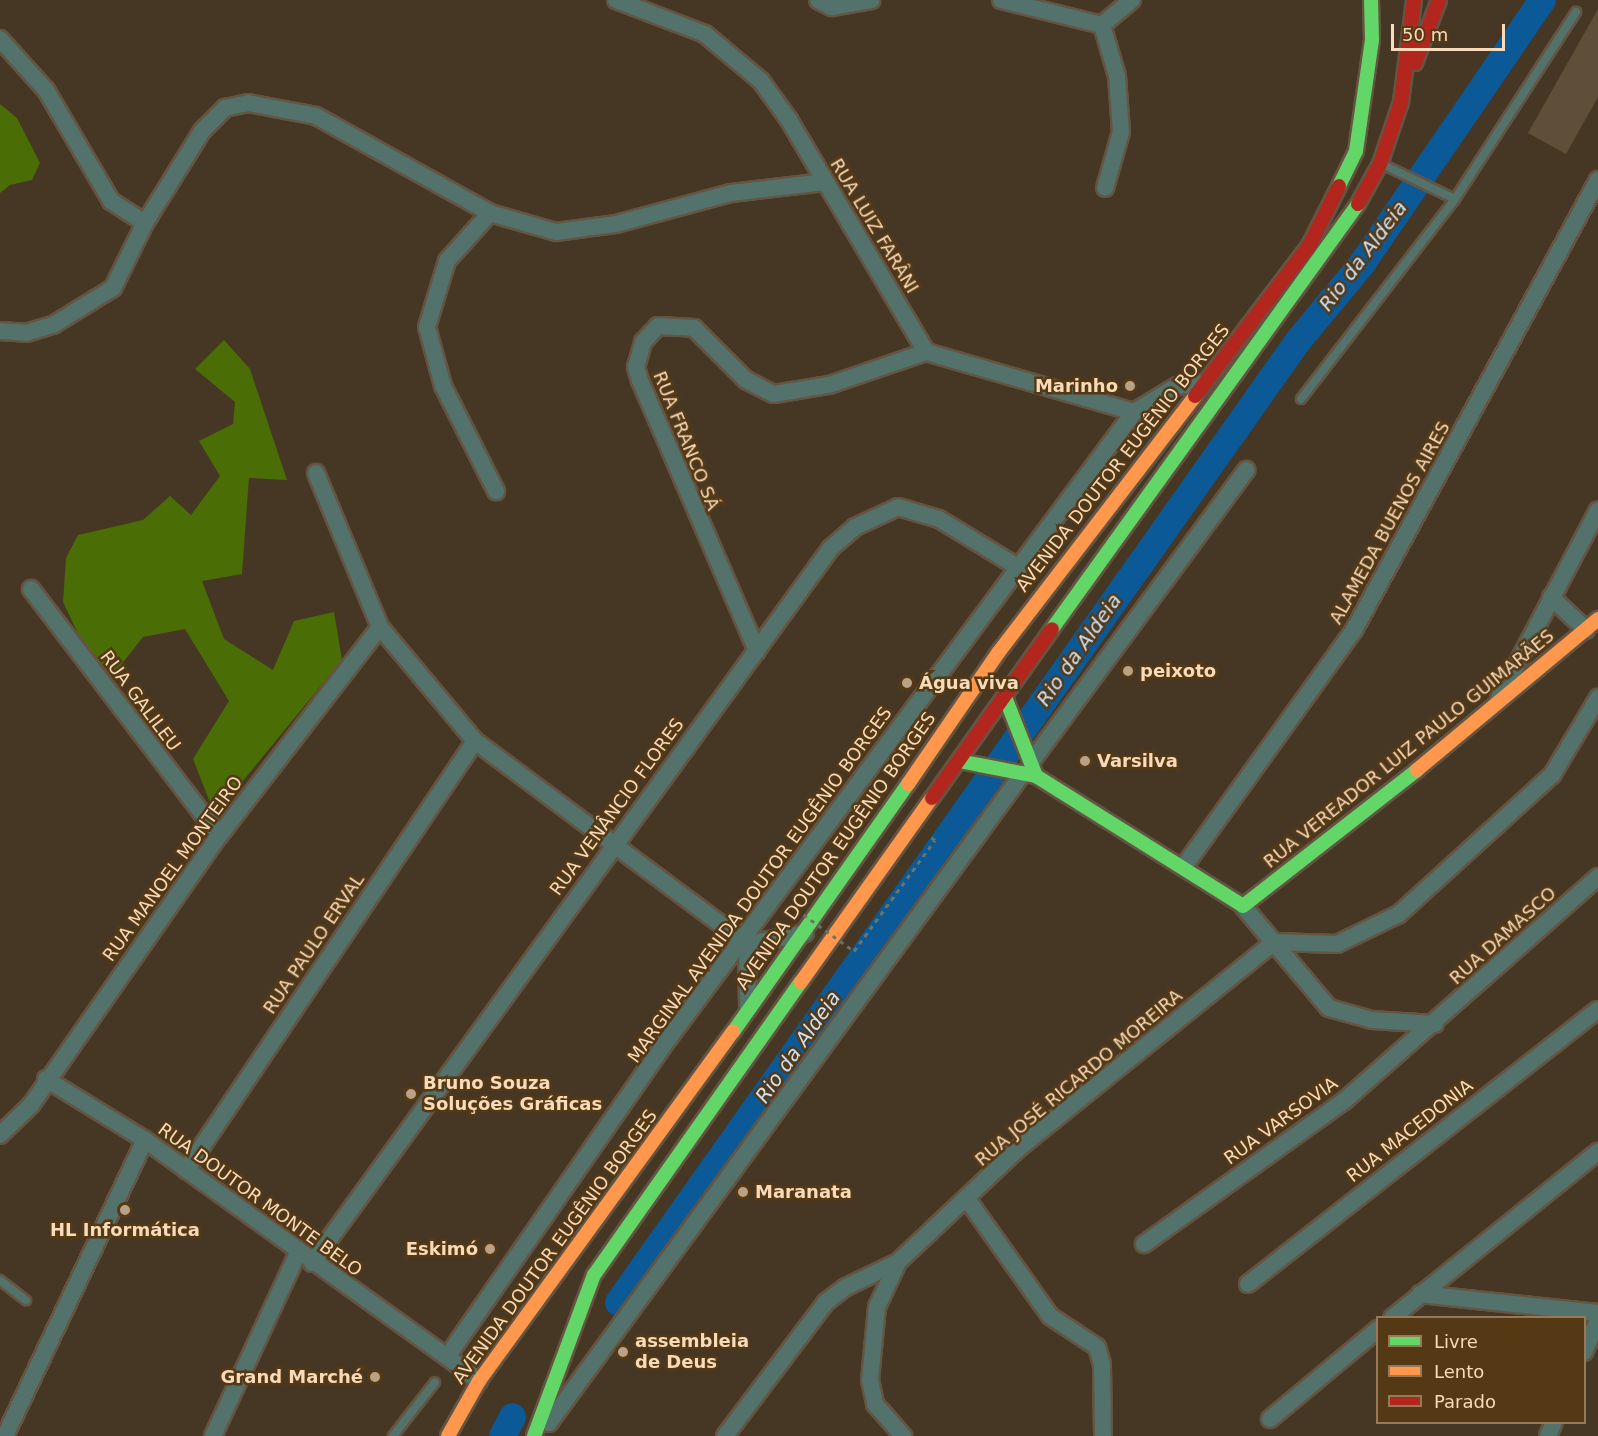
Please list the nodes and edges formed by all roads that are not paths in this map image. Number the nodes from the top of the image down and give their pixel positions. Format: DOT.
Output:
graph roads {
  1 [pos="616,0"];
  2 [pos="818,0"];
  3 [pos="872,0"];
  4 [pos="1001,0"];
  5 [pos="1132,0"];
  6 [pos="1371,0"];
  7 [pos="1414,2"];
  8 [pos="1437,3"];
  9 [pos="1576,12"];
  10 [pos="1102,25"];
  11 [pos="0,39"];
  12 [pos="1401,102"];
  13 [pos="1380,164"];
  14 [pos="1598,180"];
  15 [pos="824,182"];
  16 [pos="1105,188"];
  17 [pos="1455,199"];
  18 [pos="1594,202"];
  19 [pos="490,213"];
  20 [pos="145,223"];
  21 [pos="0,331"];
  22 [pos="926,352"];
  23 [pos="1202,383"];
  24 [pos="1301,399"];
  25 [pos="1134,412"];
  26 [pos="1246,470"];
  27 [pos="316,473"];
  28 [pos="496,491"];
  29 [pos="1598,510"];
  30 [pos="1016,566"];
  31 [pos="31,589"];
  32 [pos="1551,597"];
  33 [pos="1592,624"];
  34 [pos="380,627"];
  35 [pos="758,651"];
  36 [pos="1005,697"];
  37 [pos="1598,698"];
  38 [pos="1494,707"];
  39 [pos="475,741"];
  40 [pos="959,761"];
  41 [pos="1026,766"];
  42 [pos="219,836"];
  43 [pos="612,845"];
  44 [pos="1185,866"];
  45 [pos="1598,877"];
  46 [pos="1243,906"];
  47 [pos="806,933"];
  48 [pos="1274,942"];
  49 [pos="745,943"];
  50 [pos="1598,1010"];
  51 [pos="748,1012"];
  52 [pos="1435,1024"];
  53 [pos="46,1079"];
  54 [pos="0,1135"];
  55 [pos="145,1140"];
  56 [pos="1598,1152"];
  57 [pos="186,1170"];
  58 [pos="967,1199"];
  59 [pos="1144,1244"];
  60 [pos="297,1254"];
  61 [pos="898,1262"];
  62 [pos="312,1263"];
  63 [pos="594,1275"];
  64 [pos="0,1280"];
  65 [pos="1248,1284"];
  66 [pos="1420,1294"];
  67 [pos="26,1300"];
  68 [pos="1598,1313"];
  69 [pos="1393,1316"];
  70 [pos="1598,1320"];
  71 [pos="1376,1330"];
  72 [pos="1586,1347"];
  73 [pos="447,1358"];
  74 [pos="479,1381"];
  75 [pos="435,1382"];
  76 [pos="1270,1419"];
  77 [pos="897,1434"];
  78 [pos="5,1436"];
  79 [pos="213,1436"];
  80 [pos="393,1436"];
  81 [pos="448,1436"];
  82 [pos="524,1436"];
  83 [pos="534,1436"];
  84 [pos="540,1436"];
  85 [pos="725,1436"];
  86 [pos="1103,1436"];
  1 -- 15 [label="street, RUA LUIZ FARÂNI"];
  2 -- 3 [label="street"];
  4 -- 10 [label="street"];
  5 -- 10 [label="street"];
  6 -- 23 [label="main road, AVENIDA DOUTOR EUGÊNIO BORGES"];
  7 -- 8 [label="main road"];
  7 -- 12 [label="main road"];
  8 -- 12 [label="main road"];
  9 -- 17 [label="lane"];
  10 -- 16 [label="street"];
  11 -- 20 [label="street"];
  12 -- 13 [label="main road"];
  13 -- 17 [label="lane"];
  13 -- 36 [label="main road"];
  14 -- 18 [label="street, ALAMEDA BUENOS AIRES"];
  15 -- 19 [label="street"];
  15 -- 22 [label="street, RUA LUIZ FARÂNI"];
  17 -- 24 [label="lane"];
  18 -- 44 [label="street, ALAMEDA BUENOS AIRES"];
  19 -- 20 [label="street"];
  19 -- 28 [label="street"];
  20 -- 21 [label="street"];
  22 -- 25 [label="street"];
  22 -- 35 [label="street, RUA FRANCO SÁ"];
  23 -- 25 [label="street, MARGINAL AVENIDA DOUTOR EUGÊNIO BORGES"];
  23 -- 47 [label="main road, AVENIDA DOUTOR EUGÊNIO BORGES"];
  25 -- 30 [label="street, MARGINAL AVENIDA DOUTOR EUGÊNIO BORGES"];
  26 -- 41 [label="street"];
  27 -- 34 [label="street"];
  29 -- 32 [label="street"];
  30 -- 35 [label="street, RUA VENÂNCIO FLORES"];
  30 -- 49 [label="street, MARGINAL AVENIDA DOUTOR EUGÊNIO BORGES"];
  31 -- 42 [label="street, RUA GALILEU"];
  32 -- 33 [label="street"];
  32 -- 38 [label="street"];
  33 -- 38 [label="main road, RUA VEREADOR LUIZ PAULO GUIMARÃES"];
  34 -- 39 [label="street"];
  34 -- 42 [label="street, RUA MANOEL MONTEIRO"];
  35 -- 43 [label="street, RUA VENÂNCIO FLORES"];
  36 -- 40 [label="main road"];
  36 -- 41 [label="main road"];
  37 -- 48 [label="street"];
  38 -- 46 [label="main road, RUA VEREADOR LUIZ PAULO GUIMARÃES"];
  39 -- 43 [label="street"];
  39 -- 57 [label="street, RUA PAULO ERVAL"];
  40 -- 41 [label="main road"];
  40 -- 63 [label="main road"];
  41 -- 44 [label="main road"];
  41 -- 84 [label="street"];
  42 -- 53 [label="street, RUA MANOEL MONTEIRO"];
  43 -- 49 [label="street"];
  43 -- 62 [label="street, RUA VENÂNCIO FLORES"];
  44 -- 46 [label="main road"];
  45 -- 52 [label="street, RUA DAMASCO"];
  46 -- 48 [label="street"];
  47 -- 49 [label="street"];
  47 -- 51 [label="main road, AVENIDA DOUTOR EUGÊNIO BORGES"];
  48 -- 52 [label="street"];
  48 -- 58 [label="street, RUA JOSÉ RICARDO MOREIRA"];
  49 -- 51 [label="street"];
  49 -- 73 [label="street, MARGINAL AVENIDA DOUTOR EUGÊNIO BORGES"];
  50 -- 65 [label="street, RUA MACEDONIA"];
  51 -- 74 [label="main road, AVENIDA DOUTOR EUGÊNIO BORGES"];
  52 -- 59 [label="street, RUA VARSOVIA"];
  53 -- 54 [label="street, RUA MANOEL MONTEIRO"];
  53 -- 55 [label="street, RUA DOUTOR MONTE BELO"];
  55 -- 57 [label="street, RUA DOUTOR MONTE BELO"];
  55 -- 78 [label="street"];
  56 -- 66 [label="street"];
  57 -- 60 [label="street, RUA DOUTOR MONTE BELO"];
  58 -- 61 [label="street, RUA JOSÉ RICARDO MOREIRA"];
  58 -- 86 [label="street"];
  60 -- 62 [label="street, RUA DOUTOR MONTE BELO"];
  60 -- 79 [label="street"];
  61 -- 77 [label="street"];
  61 -- 85 [label="street"];
  62 -- 73 [label="street, RUA DOUTOR MONTE BELO"];
  63 -- 82 [label="main road"];
  63 -- 83 [label="main road"];
  64 -- 67 [label="lane"];
  66 -- 68 [label="street"];
  66 -- 69 [label="street"];
  70 -- 72 [label="street"];
  71 -- 76 [label="street"];
  73 -- 74 [label="street"];
  74 -- 81 [label="main road, AVENIDA DOUTOR EUGÊNIO BORGES"];
  75 -- 80 [label="lane"];
}
